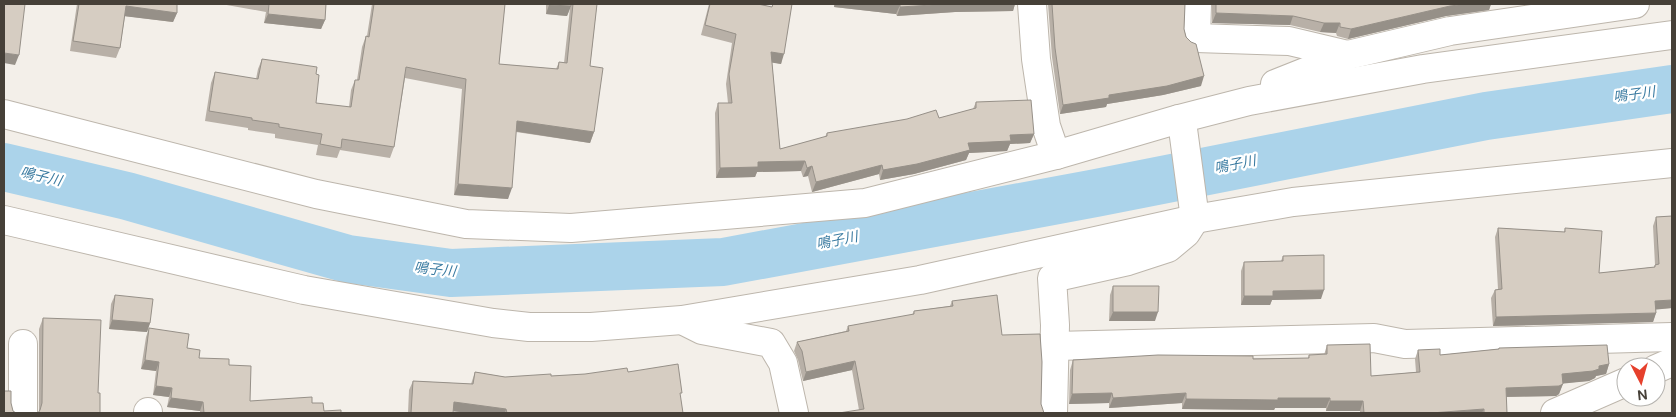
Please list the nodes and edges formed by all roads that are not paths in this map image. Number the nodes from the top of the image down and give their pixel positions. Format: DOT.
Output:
graph roads {
  1 [pos="1032,4"];
  2 [pos="1197,4"];
  3 [pos="1635,4"];
  4 [pos="1672,34"];
  5 [pos="1348,55"];
  6 [pos="1248,101"];
  7 [pos="4,114"];
  8 [pos="1181,124"];
  9 [pos="1056,155"];
  10 [pos="1672,163"];
  11 [pos="1195,213"];
  12 [pos="4,220"];
  13 [pos="682,320"];
  14 [pos="1672,337"];
  15 [pos="23,344"];
  16 [pos="1055,346"];
  17 [pos="1616,386"];
  18 [pos="23,413"];
  19 [pos="794,413"];
  20 [pos="1053,413"];
  21 [pos="1555,413"];
  1 -- 9 [label="street"];
  2 -- 5 [label="street"];
  3 -- 5 [label="street"];
  4 -- 6 [label="street"];
  5 -- 6 [label="street"];
  6 -- 8 [label="street"];
  7 -- 9 [label="street"];
  8 -- 9 [label="street"];
  8 -- 11 [label="street"];
  10 -- 11 [label="street"];
  11 -- 13 [label="street"];
  11 -- 16 [label="street"];
  12 -- 13 [label="street"];
  13 -- 19 [label="street"];
  14 -- 16 [label="street"];
  15 -- 18 [label="street"];
  16 -- 20 [label="street"];
  17 -- 21 [label="street"];
}
